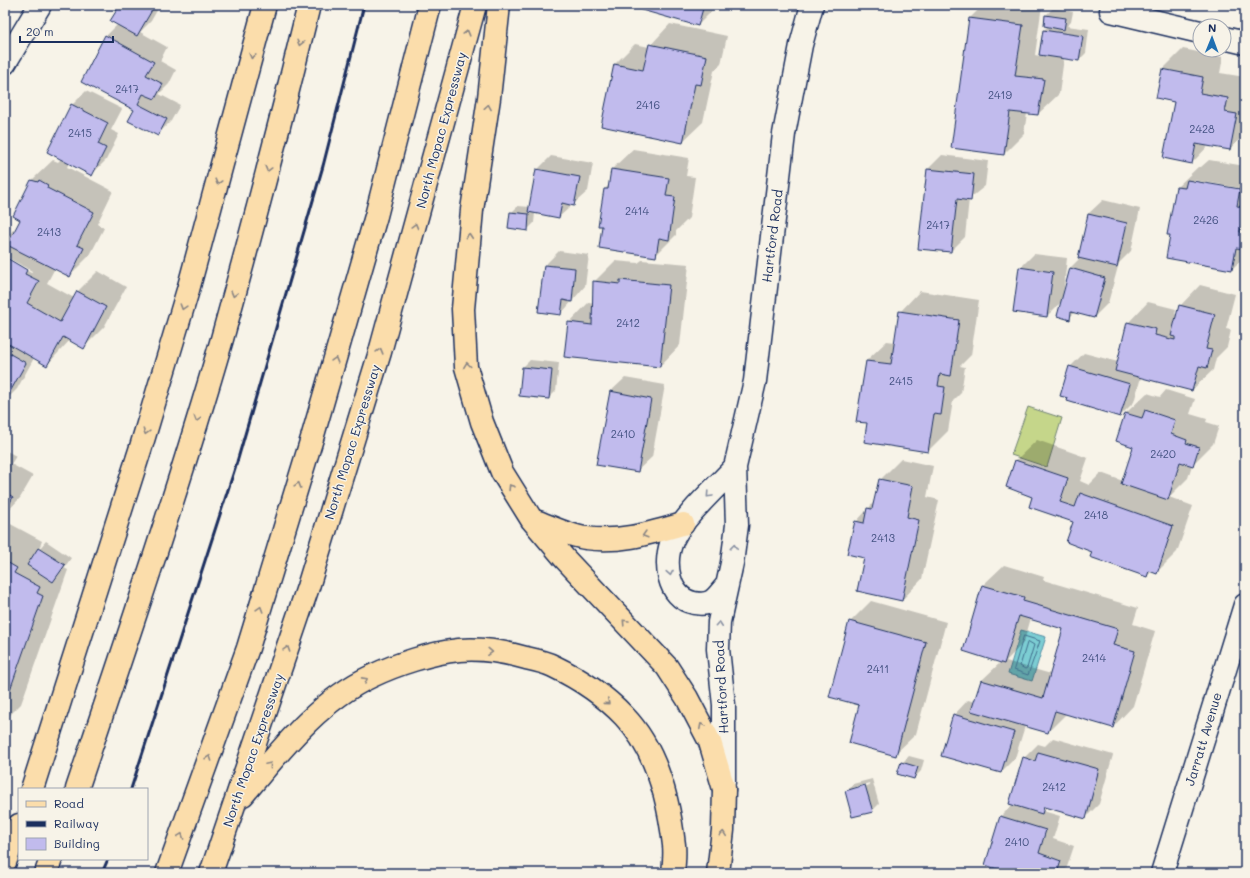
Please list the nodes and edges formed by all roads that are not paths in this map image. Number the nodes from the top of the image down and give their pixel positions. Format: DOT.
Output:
graph roads {
  1 [pos="40,5"];
  2 [pos="265,5"];
  3 [pos="310,5"];
  4 [pos="430,5"];
  5 [pos="475,5"];
  6 [pos="499,5"];
  7 [pos="812,5"];
  8 [pos="1111,11"];
  9 [pos="1192,30"];
  10 [pos="1232,40"];
  11 [pos="1245,42"];
  12 [pos="5,63"];
  13 [pos="735,467"];
  14 [pos="532,520"];
  15 [pos="683,524"];
  16 [pos="727,585"];
  17 [pos="1245,605"];
  18 [pos="32,788"];
  19 [pos="77,788"];
  20 [pos="724,789"];
  21 [pos="235,806"];
  22 [pos="18,827"];
  23 [pos="51,860"];
  24 [pos="5,862"];
  25 [pos="46,873"];
  26 [pos="167,873"];
  27 [pos="211,873"];
  28 [pos="673,873"];
  29 [pos="718,873"];
  30 [pos="1162,873"];
  1 -- 12 [label="street"];
  2 -- 18 [label="main road, one-way"];
  3 -- 19 [label="main road, one-way"];
  26 -- 4 [label="main road, one-way"];
  21 -- 5 [label="main road, North Mopac Expressway, one-way"];
  14 -- 6 [label="main road, one-way"];
  7 -- 13 [label="street, Hartford Road"];
  8 -- 9 [label="street"];
  10 -- 11 [label="street"];
  13 -- 15 [label="street, Hartford Road, one-way"];
  16 -- 13 [label="street, Hartford Road, one-way"];
  15 -- 14 [label="main road, one-way"];
  20 -- 14 [label="main road, one-way"];
  15 -- 16 [label="street, Hartford Road, one-way"];
  20 -- 16 [label="street, Hartford Road, one-way"];
  17 -- 30 [label="street, Jarratt Avenue"];
  29 -- 20 [label="main road, one-way"];
  21 -- 27 [label="main road, North Mopac Expressway"];
  21 -- 28 [label="main road, one-way"];
  22 -- 24 [label="main road"];
  23 -- 25 [label="main road"];
}
